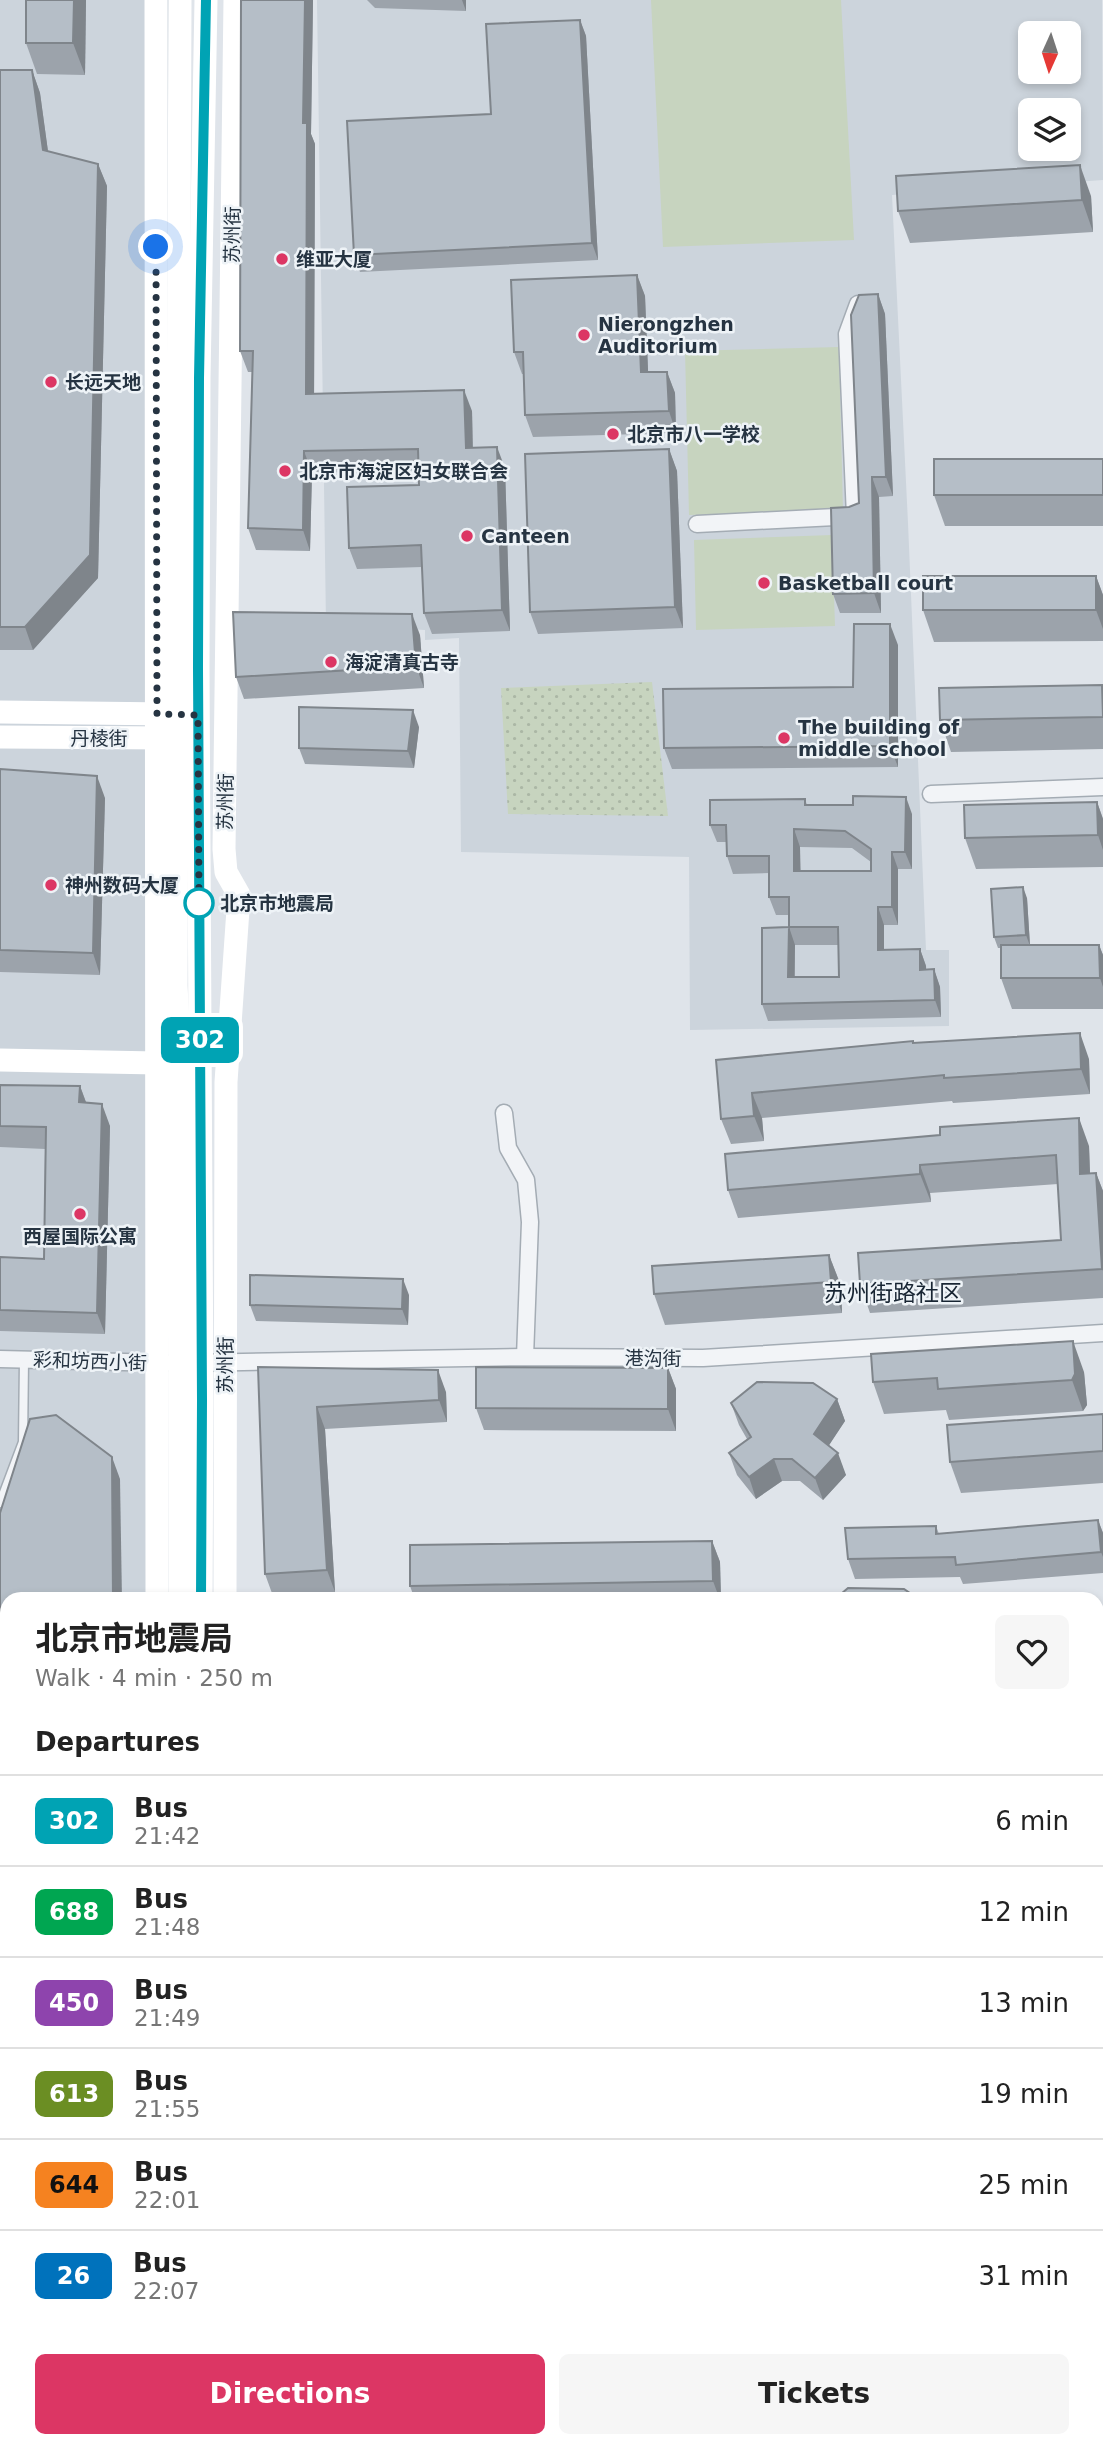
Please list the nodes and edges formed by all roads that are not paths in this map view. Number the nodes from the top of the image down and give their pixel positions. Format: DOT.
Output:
graph roads {
  1 [pos="156,0"];
  2 [pos="180,0"];
  3 [pos="206,0"];
  4 [pos="235,0"];
  5 [pos="859,303"];
  6 [pos="697,524"];
  7 [pos="0,712"];
  8 [pos="178,714"];
  9 [pos="0,737"];
  10 [pos="178,738"];
  11 [pos="1103,787"];
  12 [pos="931,794"];
  13 [pos="0,1060"];
  14 [pos="157,1063"];
  15 [pos="503,1113"];
  16 [pos="1103,1333"];
  17 [pos="525,1357"];
  18 [pos="0,1359"];
  19 [pos="24,1360"];
  20 [pos="157,1363"];
  21 [pos="191,1363"];
  22 [pos="225,1364"];
  23 [pos="0,1503"];
  24 [pos="157,1592"];
  25 [pos="180,1592"];
  26 [pos="201,1592"];
  27 [pos="225,1592"];
  1 -- 8 [label="street, 苏州街"];
  2 -- 8 [label="street, 苏州街"];
  3 -- 8 [label="street, 苏州街"];
  4 -- 22 [label="street, 苏州街"];
  5 -- 6 [label="street"];
  7 -- 8 [label="street, 丹棱街"];
  8 -- 10 [label="street, 苏州街"];
  8 -- 10 [label="street, 苏州街"];
  9 -- 10 [label="street, 丹棱街"];
  10 -- 14 [label="street, 苏州街"];
  10 -- 21 [label="street, 苏州街"];
  11 -- 12 [label="street"];
  13 -- 14 [label="street"];
  14 -- 20 [label="street, 苏州街"];
  15 -- 17 [label="street"];
  16 -- 17 [label="street, 港沟街"];
  17 -- 22 [label="street, 港沟街"];
  18 -- 19 [label="street, 彩和坊西小街"];
  19 -- 20 [label="street, 彩和坊西小街"];
  19 -- 23 [label="lane"];
  20 -- 21 [label="street, 彩和坊西小街"];
  20 -- 24 [label="street, 苏州街"];
  21 -- 22 [label="street, 港沟街"];
  21 -- 25 [label="street, 苏州街"];
  21 -- 26 [label="street, 苏州街"];
  22 -- 27 [label="street, 苏州街"];
}
